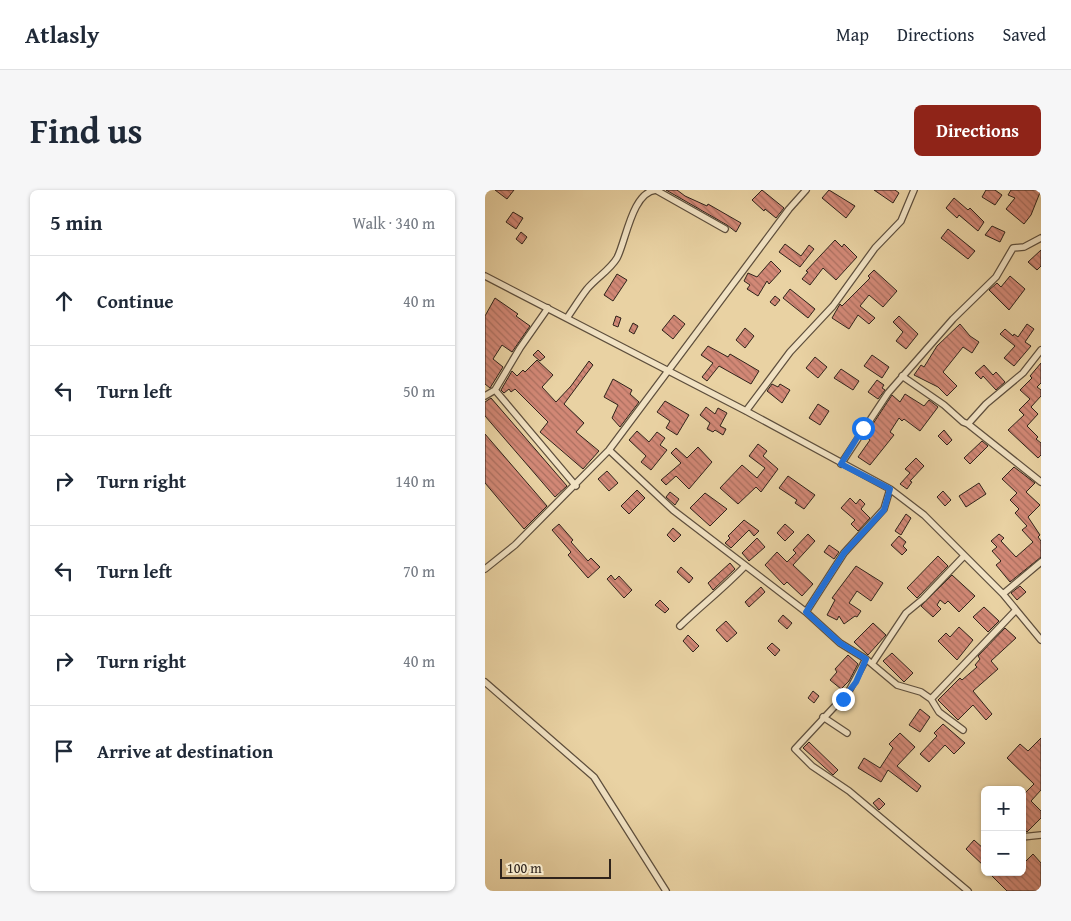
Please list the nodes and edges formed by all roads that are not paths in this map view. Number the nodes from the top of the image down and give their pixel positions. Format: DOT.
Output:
graph roads {
  1 [pos="656,190"];
  2 [pos="806,190"];
  3 [pos="914,190"];
  4 [pos="725,229"];
  5 [pos="1041,238"];
  6 [pos="485,276"];
  7 [pos="548,308"];
  8 [pos="567,318"];
  9 [pos="1041,350"];
  10 [pos="669,373"];
  11 [pos="902,376"];
  12 [pos="495,390"];
  13 [pos="485,396"];
  14 [pos="745,411"];
  15 [pos="968,424"];
  16 [pos="609,450"];
  17 [pos="841,464"];
  18 [pos="1041,482"];
  19 [pos="576,486"];
  20 [pos="890,489"];
  21 [pos="964,556"];
  22 [pos="1041,562"];
  23 [pos="745,566"];
  24 [pos="485,569"];
  25 [pos="1003,594"];
  26 [pos="1015,611"];
  27 [pos="806,612"];
  28 [pos="680,626"];
  29 [pos="1041,640"];
  30 [pos="866,659"];
  31 [pos="872,664"];
  32 [pos="485,682"];
  33 [pos="931,699"];
  34 [pos="823,717"];
  35 [pos="963,730"];
  36 [pos="847,733"];
  37 [pos="1041,835"];
  38 [pos="1026,837"];
  39 [pos="666,891"];
  40 [pos="967,891"];
  1 -- 4 [label="street"];
  1 -- 8 [label="street"];
  2 -- 10 [label="street"];
  3 -- 14 [label="street"];
  5 -- 11 [label="street"];
  6 -- 7 [label="street"];
  7 -- 8 [label="street"];
  7 -- 12 [label="street"];
  8 -- 10 [label="street"];
  9 -- 15 [label="street"];
  10 -- 14 [label="street"];
  10 -- 16 [label="street"];
  11 -- 15 [label="street"];
  11 -- 17 [label="street"];
  12 -- 13 [label="street"];
  12 -- 19 [label="street"];
  14 -- 17 [label="street"];
  15 -- 18 [label="street"];
  16 -- 19 [label="street"];
  16 -- 23 [label="street"];
  17 -- 20 [label="street"];
  19 -- 24 [label="street"];
  20 -- 21 [label="street"];
  20 -- 27 [label="street"];
  21 -- 25 [label="street"];
  21 -- 31 [label="street"];
  22 -- 25 [label="street"];
  23 -- 27 [label="street"];
  23 -- 28 [label="street"];
  25 -- 26 [label="street"];
  26 -- 29 [label="street"];
  26 -- 33 [label="street"];
  27 -- 30 [label="street"];
  30 -- 31 [label="street"];
  30 -- 34 [label="street"];
  31 -- 33 [label="street"];
  32 -- 39 [label="street"];
  33 -- 35 [label="street"];
  34 -- 36 [label="street"];
  34 -- 40 [label="street"];
  37 -- 38 [label="street"];
}
